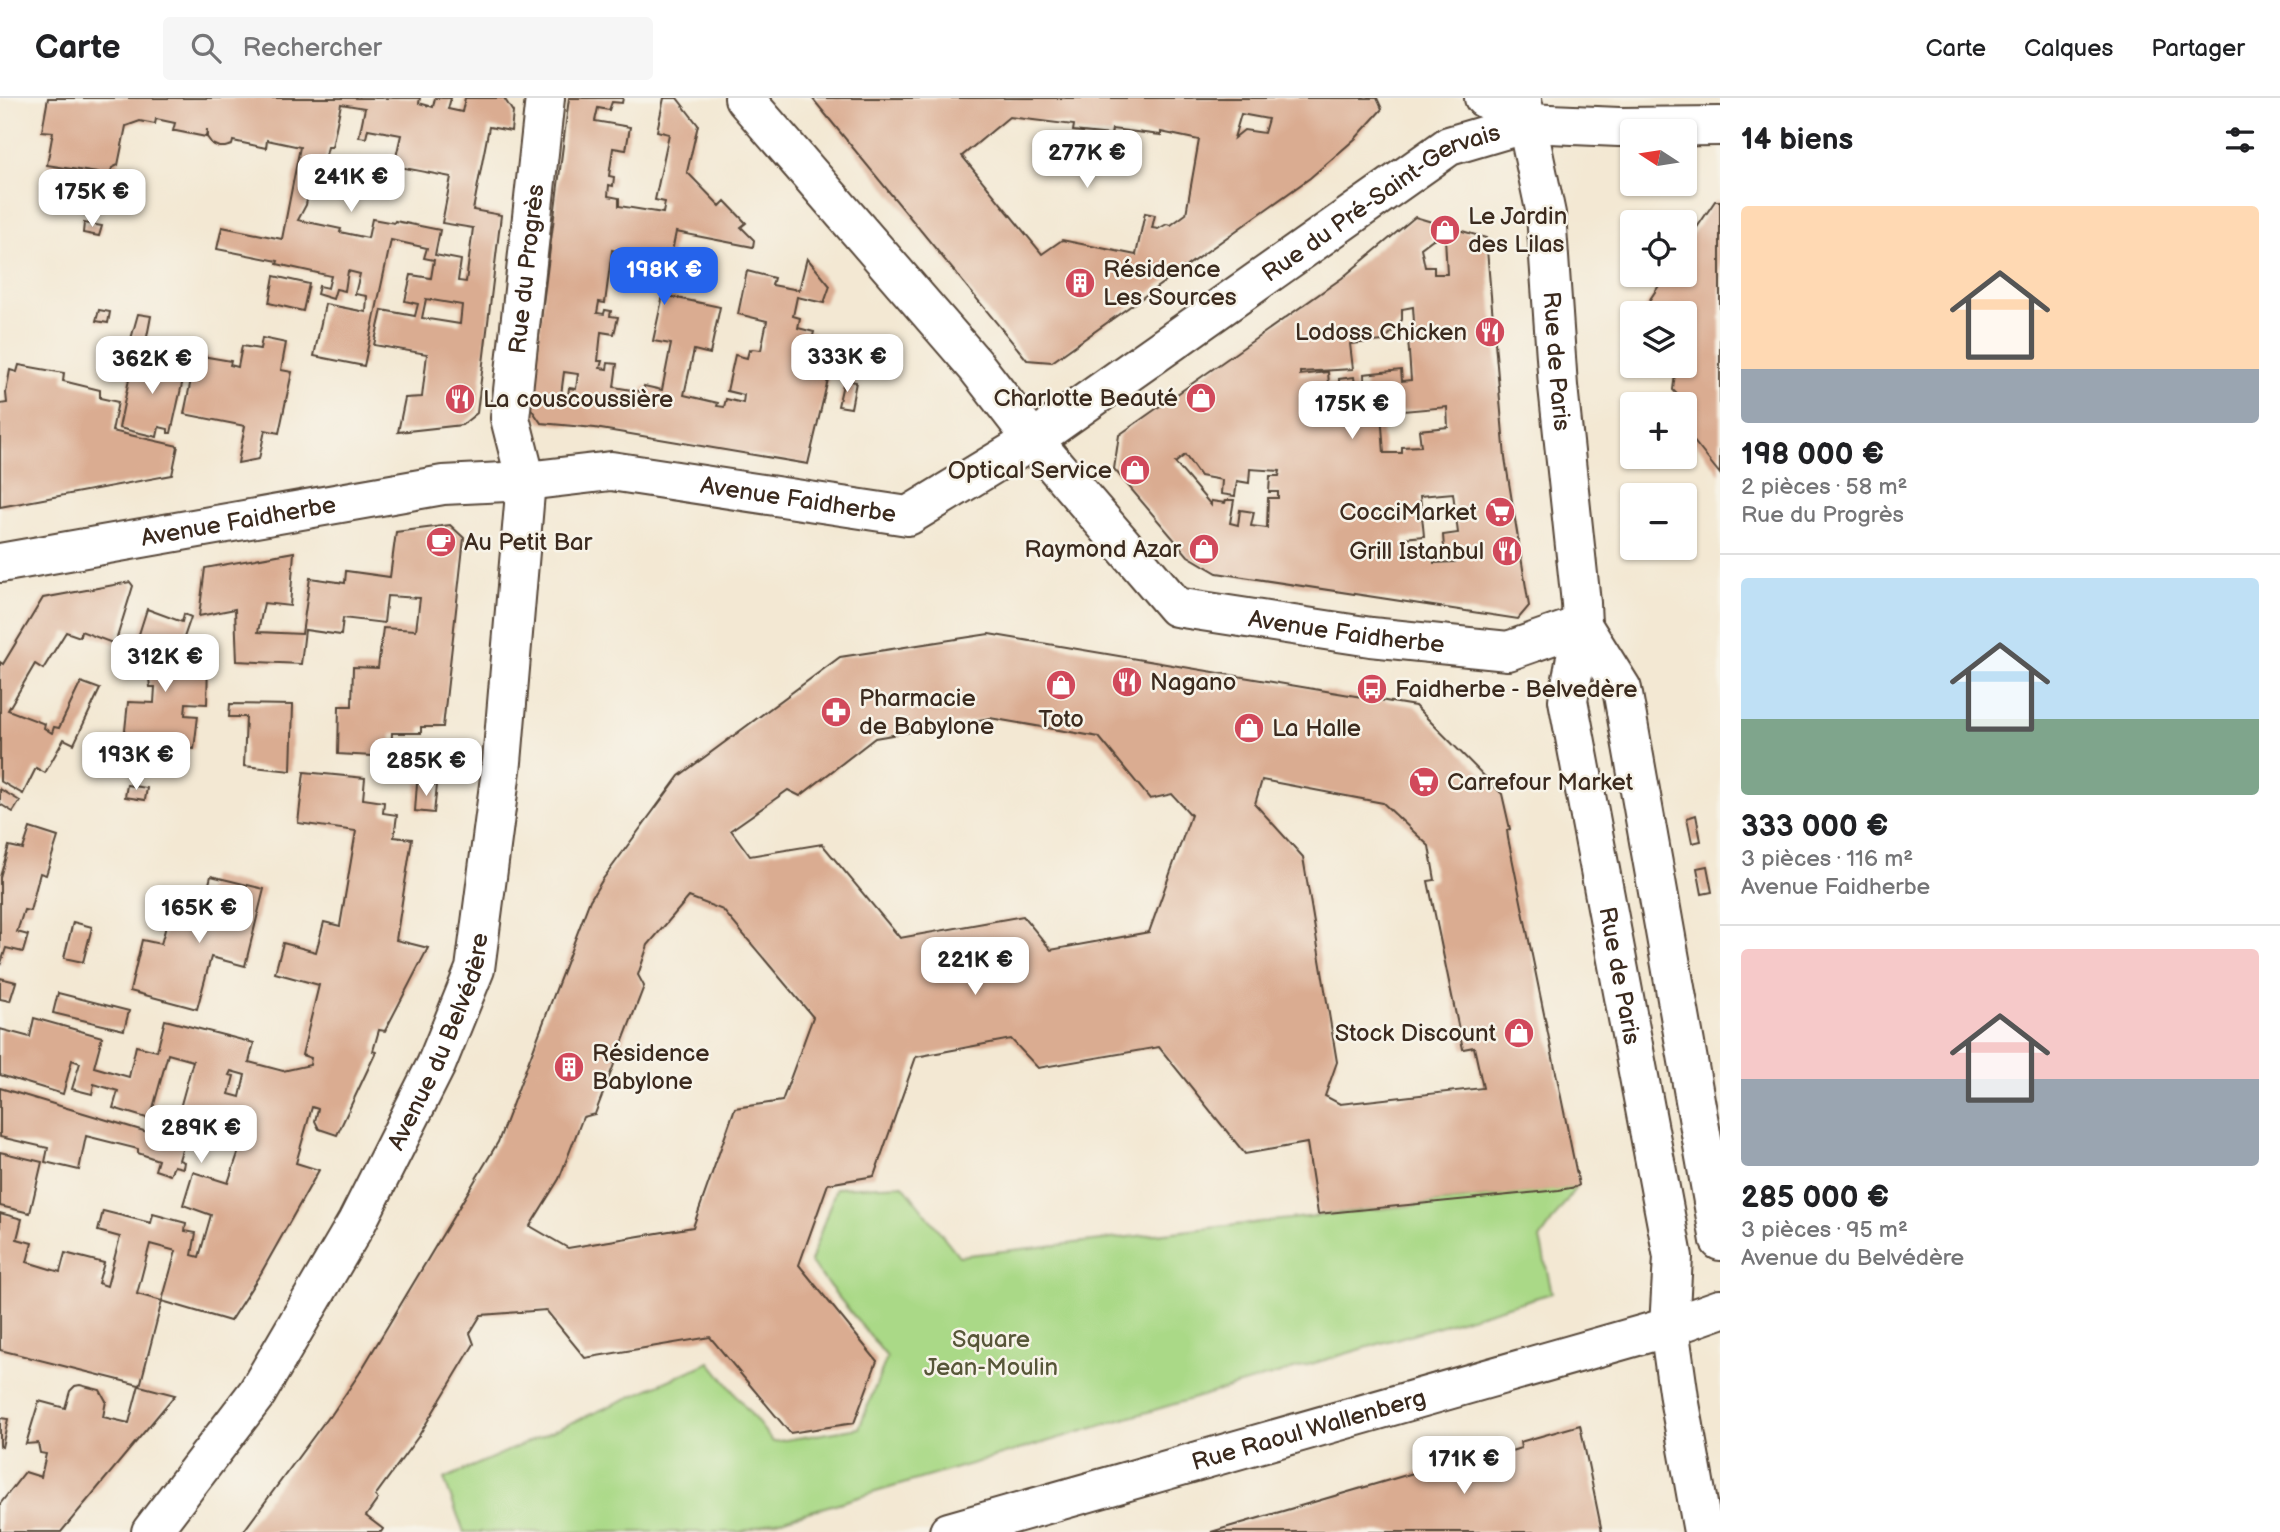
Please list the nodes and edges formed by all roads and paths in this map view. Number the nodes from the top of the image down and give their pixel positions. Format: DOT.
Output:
graph roads {
  1 [pos="545,98"];
  2 [pos="744,98"];
  3 [pos="1484,98"];
  4 [pos="1525,111"];
  5 [pos="1720,126"];
  6 [pos="1033,440"];
  7 [pos="526,481"];
  8 [pos="0,563"];
  9 [pos="1582,625"];
  10 [pos="1720,1241"];
  11 [pos="1720,1309"];
  12 [pos="1669,1327"];
  13 [pos="151,1532"];
  14 [pos="948,1532"];
  15 [pos="1703,1532"];
  1 -- 7 [label="main road, Rue du Progrès"];
  2 -- 6 [label="main road"];
  3 -- 4 [label="main road"];
  4 -- 5 [label="main road"];
  4 -- 6 [label="main road, Rue du Pré-Saint-Gervais"];
  4 -- 9 [label="main road, Rue de Paris"];
  6 -- 7 [label="main road, Avenue Faidherbe"];
  6 -- 9 [label="main road, Avenue Faidherbe"];
  7 -- 8 [label="main road, Avenue Faidherbe"];
  7 -- 13 [label="main road, Avenue du Belvédère"];
  9 -- 10 [label="main road, Rue de Paris"];
  9 -- 12 [label="main road, Rue de Paris"];
  11 -- 12 [label="main road, Rue Raoul Wallenberg"];
  12 -- 14 [label="main road, Rue Raoul Wallenberg"];
  12 -- 15 [label="main road, Rue de Paris"];
}
